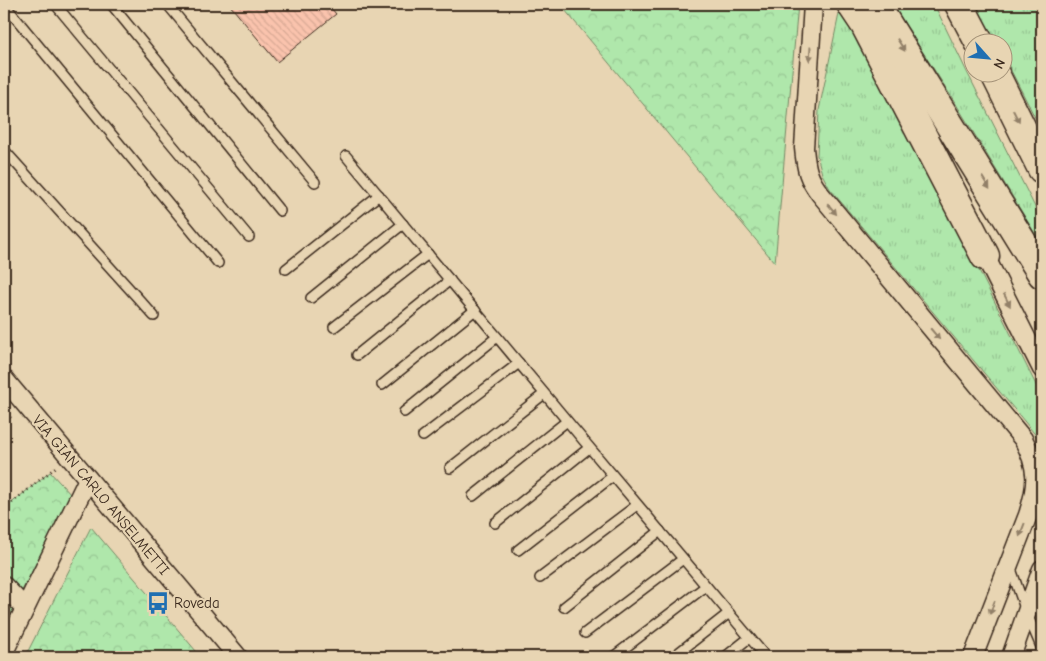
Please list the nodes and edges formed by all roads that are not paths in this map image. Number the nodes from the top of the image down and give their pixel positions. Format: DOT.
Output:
graph roads {
  1 [pos="4,4"];
  2 [pos="55,4"];
  3 [pos="111,4"];
  4 [pos="167,4"];
  5 [pos="851,4"];
  6 [pos="875,4"];
  7 [pos="959,4"];
  8 [pos="813,5"];
  9 [pos="974,32"];
  10 [pos="999,82"];
  11 [pos="4,150"];
  12 [pos="346,156"];
  13 [pos="1042,169"];
  14 [pos="315,182"];
  15 [pos="378,195"];
  16 [pos="280,211"];
  17 [pos="403,224"];
  18 [pos="249,237"];
  19 [pos="428,254"];
  20 [pos="985,256"];
  21 [pos="218,263"];
  22 [pos="286,269"];
  23 [pos="1042,274"];
  24 [pos="450,280"];
  25 [pos="310,298"];
  26 [pos="475,310"];
  27 [pos="154,316"];
  28 [pos="334,327"];
  29 [pos="497,337"];
  30 [pos="357,354"];
  31 [pos="518,363"];
  32 [pos="1042,369"];
  33 [pos="4,379"];
  34 [pos="382,385"];
  35 [pos="544,394"];
  36 [pos="404,412"];
  37 [pos="567,421"];
  38 [pos="423,436"];
  39 [pos="590,448"];
  40 [pos="450,468"];
  41 [pos="613,476"];
  42 [pos="88,479"];
  43 [pos="473,496"];
  44 [pos="637,505"];
  45 [pos="495,523"];
  46 [pos="660,531"];
  47 [pos="518,550"];
  48 [pos="683,559"];
  49 [pos="1009,563"];
  50 [pos="1042,569"];
  51 [pos="540,578"];
  52 [pos="1038,585"];
  53 [pos="4,586"];
  54 [pos="706,586"];
  55 [pos="564,607"];
  56 [pos="25,608"];
  57 [pos="729,613"];
  58 [pos="1027,614"];
  59 [pos="585,633"];
  60 [pos="749,638"];
  61 [pos="1042,649"];
  62 [pos="4,652"];
  63 [pos="238,657"];
  64 [pos="613,657"];
  65 [pos="673,657"];
  66 [pos="725,657"];
  67 [pos="766,657"];
  68 [pos="973,657"];
  69 [pos="1011,657"];
  1 -- 21 [label="lane"];
  2 -- 18 [label="lane"];
  3 -- 16 [label="lane"];
  4 -- 14 [label="lane"];
  5 -- 20 [label="highway"];
  6 -- 23 [label="highway, one-way"];
  7 -- 9 [label="highway"];
  8 -- 49 [label="street, one-way"];
  10 -- 13 [label="highway, one-way"];
  11 -- 27 [label="lane"];
  12 -- 15 [label="lane"];
  15 -- 17 [label="lane"];
  15 -- 22 [label="lane"];
  17 -- 19 [label="lane"];
  17 -- 25 [label="lane"];
  19 -- 24 [label="lane"];
  19 -- 28 [label="lane"];
  20 -- 32 [label="street, one-way"];
  24 -- 26 [label="lane"];
  24 -- 30 [label="lane"];
  26 -- 29 [label="lane"];
  26 -- 34 [label="lane"];
  29 -- 31 [label="lane"];
  29 -- 36 [label="lane"];
  31 -- 35 [label="lane"];
  31 -- 38 [label="lane"];
  33 -- 42 [label="street, VIA GIAN CARLO ANSELMETTI"];
  35 -- 37 [label="lane"];
  35 -- 40 [label="lane"];
  37 -- 39 [label="lane"];
  37 -- 43 [label="lane"];
  39 -- 41 [label="lane"];
  39 -- 45 [label="lane"];
  41 -- 44 [label="lane"];
  41 -- 47 [label="lane"];
  42 -- 56 [label="street"];
  42 -- 63 [label="street, VIA GIAN CARLO ANSELMETTI"];
  44 -- 46 [label="lane"];
  44 -- 51 [label="lane"];
  46 -- 48 [label="lane"];
  46 -- 55 [label="lane"];
  48 -- 54 [label="lane"];
  48 -- 59 [label="lane"];
  49 -- 58 [label="lane"];
  49 -- 68 [label="street, one-way"];
  50 -- 52 [label="street"];
  52 -- 58 [label="street"];
  53 -- 56 [label="street"];
  54 -- 57 [label="lane"];
  54 -- 64 [label="lane"];
  56 -- 62 [label="street"];
  57 -- 60 [label="lane"];
  57 -- 65 [label="lane"];
  58 -- 61 [label="lane"];
  58 -- 69 [label="street"];
  60 -- 66 [label="lane"];
  60 -- 67 [label="lane"];
}
